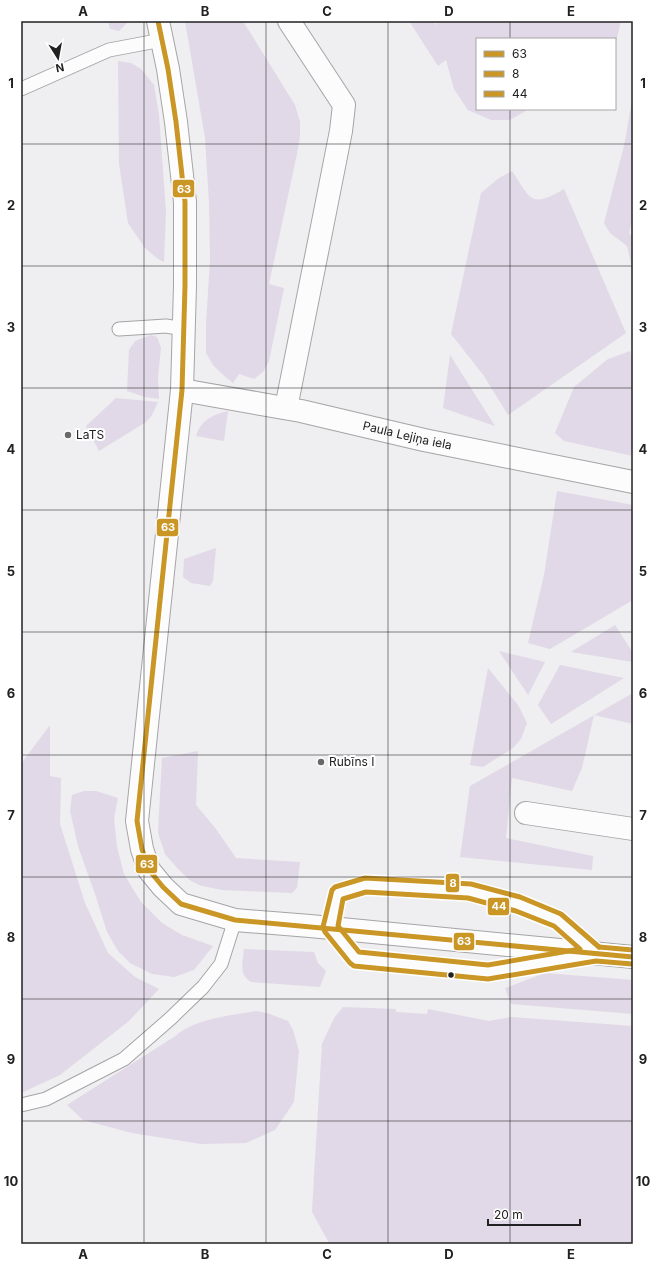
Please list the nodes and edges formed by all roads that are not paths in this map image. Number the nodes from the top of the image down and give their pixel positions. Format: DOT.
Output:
graph roads {
  1 [pos="289,21"];
  2 [pos="160,30"];
  3 [pos="21,89"];
  4 [pos="118,329"];
  5 [pos="184,329"];
  6 [pos="182,390"];
  7 [pos="286,408"];
  8 [pos="633,482"];
  9 [pos="526,813"];
  10 [pos="633,829"];
  11 [pos="235,920"];
  12 [pos="330,928"];
  13 [pos="596,954"];
  14 [pos="633,957"];
  15 [pos="21,1105"];
  1 -- 7 [label="street"];
  2 -- 3 [label="lane"];
  2 -- 5 [label="street"];
  4 -- 5 [label="lane"];
  5 -- 6 [label="street"];
  6 -- 7 [label="street, Paula Lejiņa iela"];
  6 -- 11 [label="street"];
  7 -- 8 [label="street, Paula Lejiņa iela"];
  9 -- 10 [label="street"];
  11 -- 12 [label="street"];
  11 -- 15 [label="lane"];
  12 -- 13 [label="street"];
  12 -- 13 [label="lane"];
  13 -- 14 [label="street"];
}
